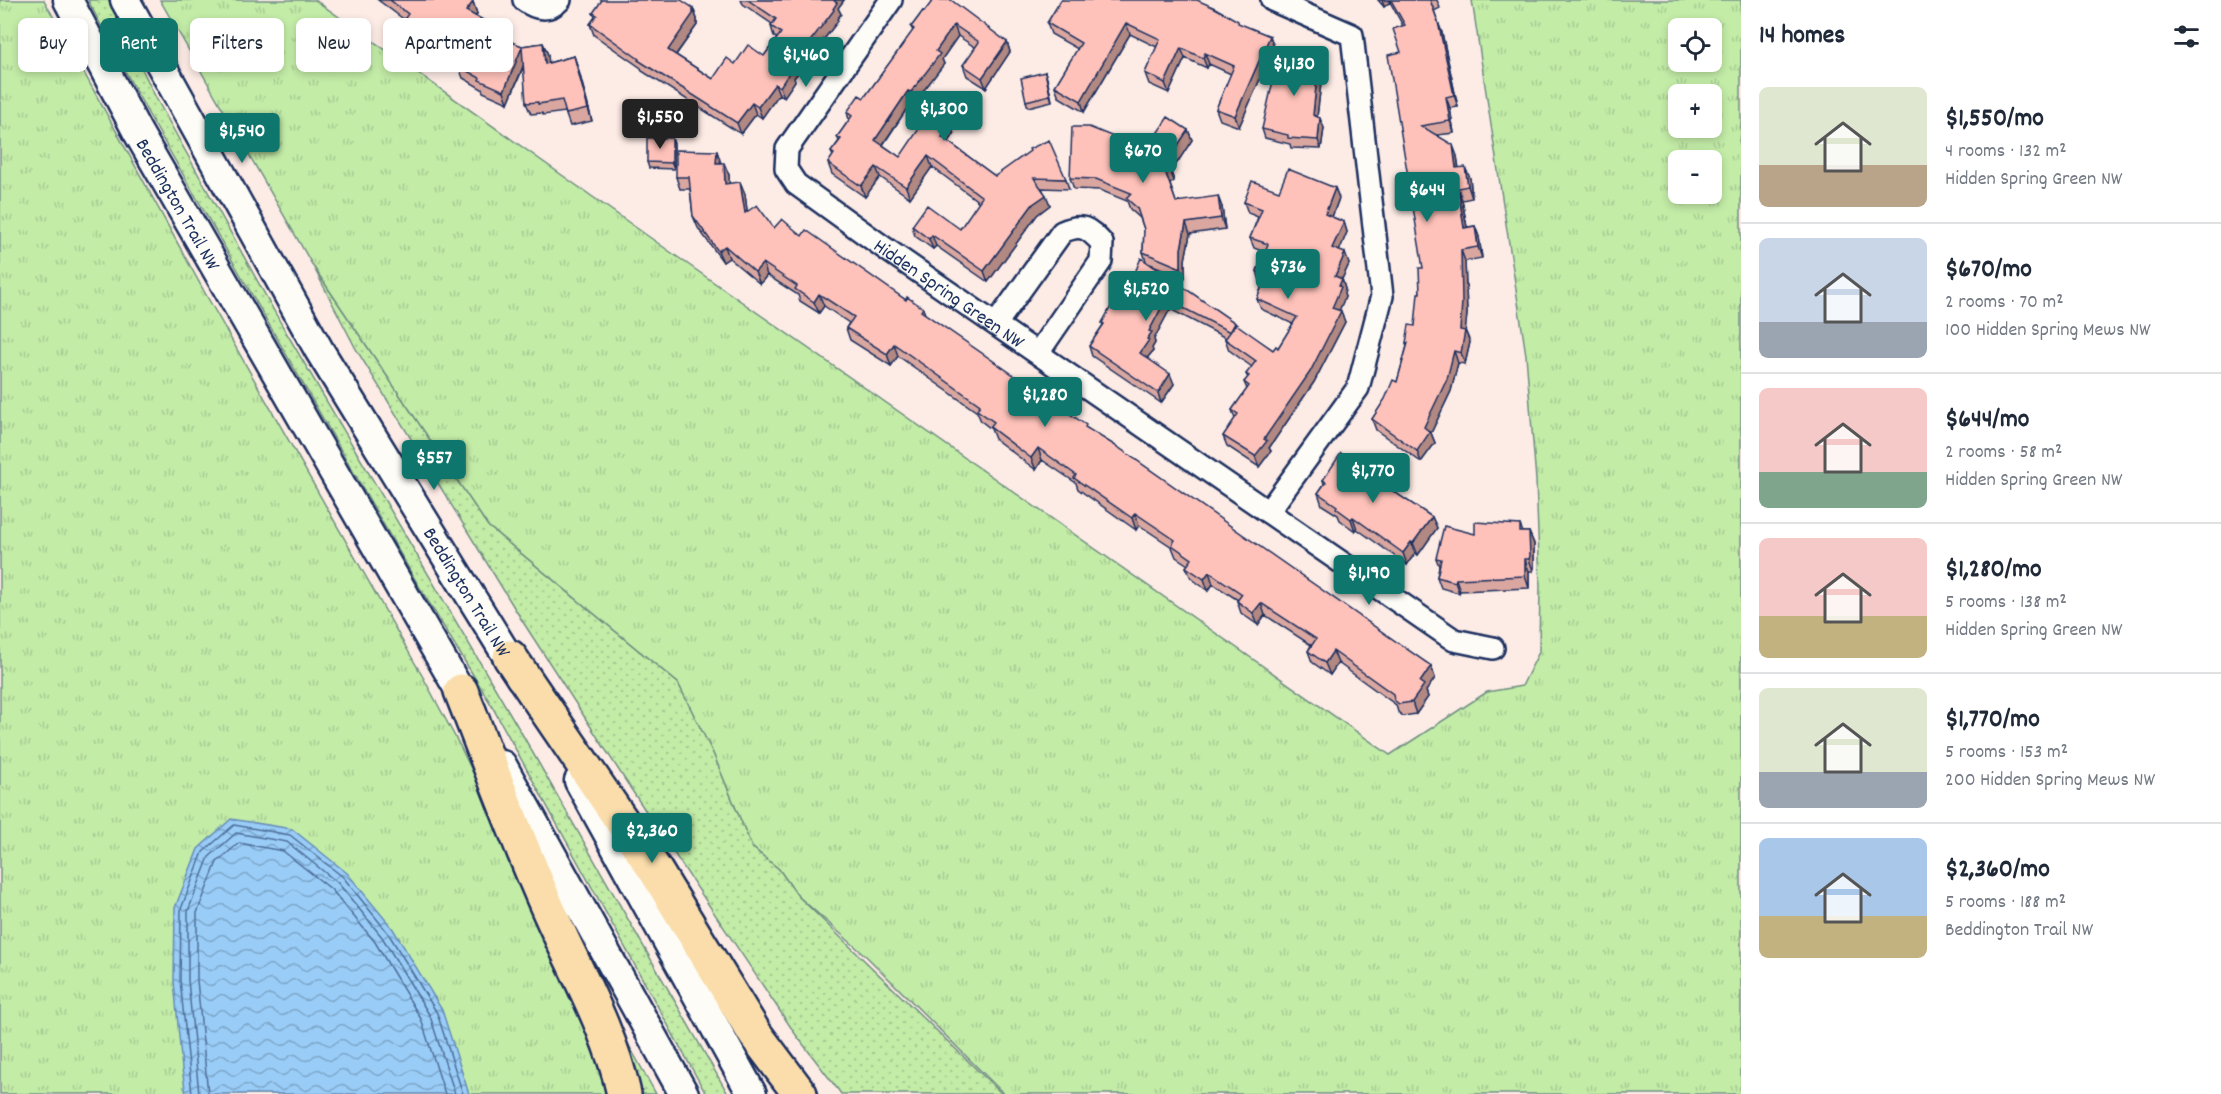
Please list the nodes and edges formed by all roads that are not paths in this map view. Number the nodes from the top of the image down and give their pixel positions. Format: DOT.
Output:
graph roads {
  1 [pos="68,0"];
  2 [pos="125,0"];
  3 [pos="524,0"];
  4 [pos="560,0"];
  5 [pos="891,0"];
  6 [pos="1272,0"];
  7 [pos="996,324"];
  8 [pos="1038,353"];
  9 [pos="1268,512"];
  10 [pos="1494,648"];
  11 [pos="510,657"];
  12 [pos="461,691"];
  13 [pos="624,1094"];
  14 [pos="684,1094"];
  15 [pos="752,1094"];
  16 [pos="800,1094"];
  1 -- 12 [label="main road, Beddington Trail NW"];
  2 -- 11 [label="main road, Beddington Trail NW"];
  3 -- 4 [label="street"];
  5 -- 7 [label="street, Hidden Spring Green NW"];
  6 -- 9 [label="street"];
  7 -- 8 [label="street, Hidden Spring Green NW"];
  7 -- 8 [label="street"];
  8 -- 9 [label="street, Hidden Spring Green NW"];
  9 -- 10 [label="street, Hidden Spring Green NW"];
  11 -- 15 [label="main road, Beddington Trail NW"];
  11 -- 16 [label="highway"];
  12 -- 13 [label="highway"];
  12 -- 14 [label="main road, Beddington Trail NW"];
}
